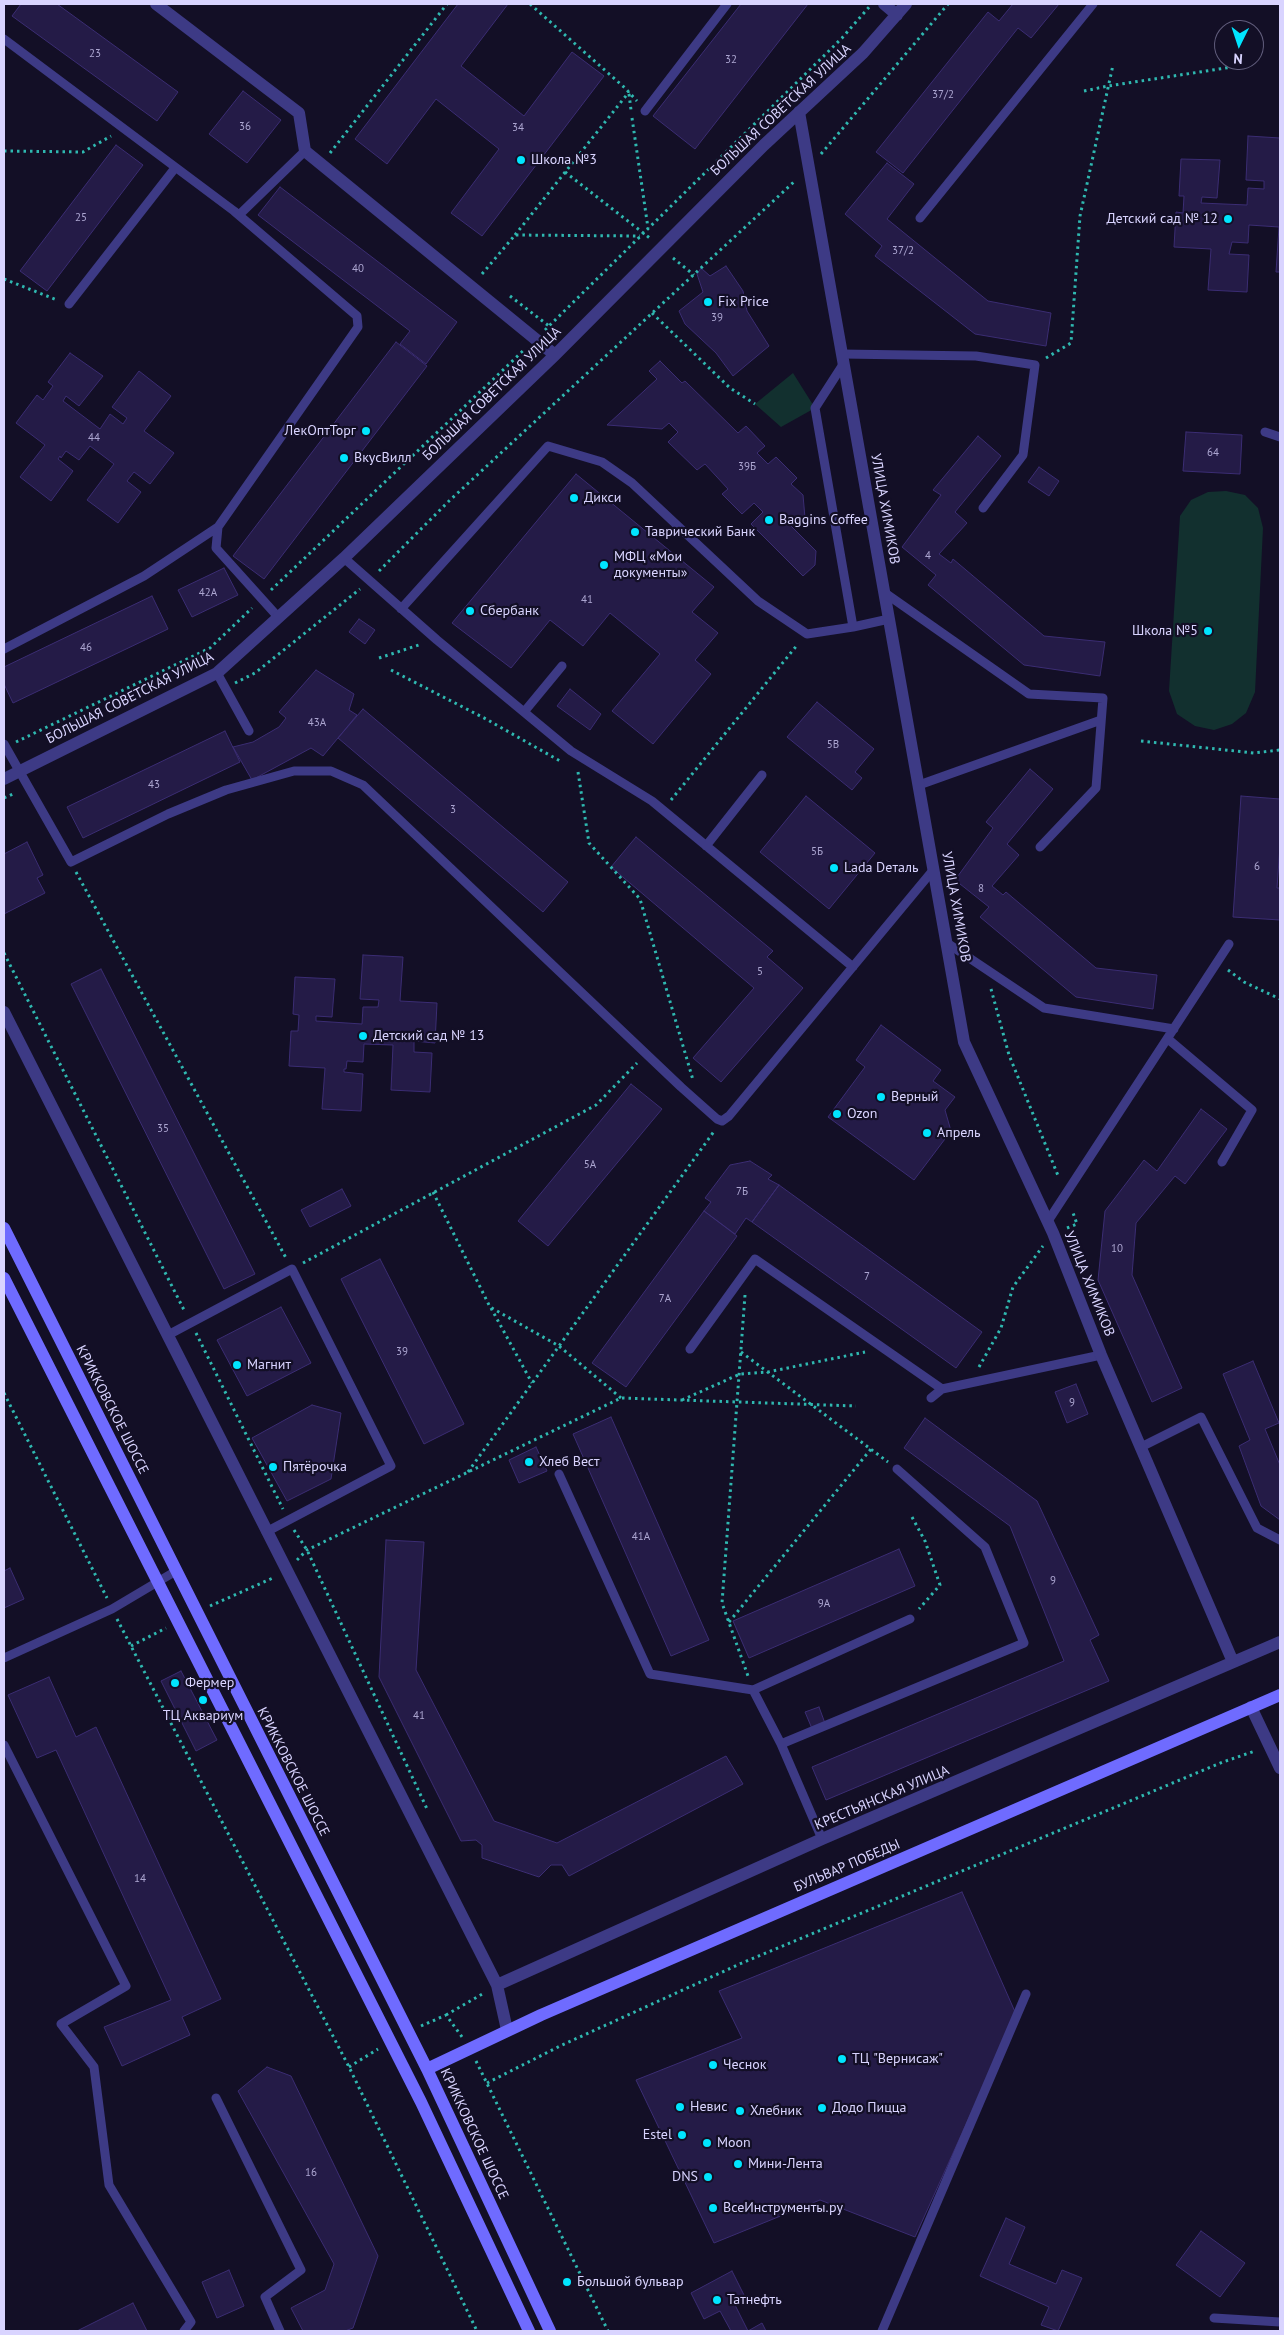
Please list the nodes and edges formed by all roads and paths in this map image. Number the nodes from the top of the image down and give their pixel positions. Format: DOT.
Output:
graph roads {
  1 [pos="156,4"];
  2 [pos="447,4"];
  3 [pos="530,4"];
  4 [pos="727,4"];
  5 [pos="872,4"];
  6 [pos="884,4"];
  7 [pos="906,4"];
  8 [pos="948,4"];
  9 [pos="1093,4"];
  10 [pos="897,15"];
  11 [pos="4,39"];
  12 [pos="1113,65"];
  13 [pos="1214,70"];
  14 [pos="1108,86"];
  15 [pos="1084,91"];
  16 [pos="629,92"];
  17 [pos="646,111"];
  18 [pos="799,112"];
  19 [pos="124,129"];
  20 [pos="4,151"];
  21 [pos="306,151"];
  22 [pos="328,155"];
  23 [pos="175,168"];
  24 [pos="809,168"];
  25 [pos="565,172"];
  26 [pos="239,215"];
  27 [pos="920,218"];
  28 [pos="648,229"];
  29 [pos="515,235"];
  30 [pos="642,235"];
  31 [pos="482,274"];
  32 [pos="4,279"];
  33 [pos="69,304"];
  34 [pos="652,313"];
  35 [pos="536,339"];
  36 [pos="555,354"];
  37 [pos="843,359"];
  38 [pos="1035,365"];
  39 [pos="754,404"];
  40 [pos="1265,432"];
  41 [pos="1280,437"];
  42 [pos="983,508"];
  43 [pos="218,527"];
  44 [pos="344,558"];
  45 [pos="370,581"];
  46 [pos="885,594"];
  47 [pos="262,599"];
  48 [pos="401,609"];
  49 [pos="279,618"];
  50 [pos="889,619"];
  51 [pos="853,627"];
  52 [pos="807,634"];
  53 [pos="437,640"];
  54 [pos="4,648"];
  55 [pos="379,658"];
  56 [pos="562,666"];
  57 [pos="391,670"];
  58 [pos="217,673"];
  59 [pos="225,688"];
  60 [pos="524,712"];
  61 [pos="1101,720"];
  62 [pos="249,731"];
  63 [pos="1141,741"];
  64 [pos="5,745"];
  65 [pos="1280,750"];
  66 [pos="562,762"];
  67 [pos="570,767"];
  68 [pos="19,772"];
  69 [pos="762,775"];
  70 [pos="4,779"];
  71 [pos="919,785"];
  72 [pos="27,787"];
  73 [pos="4,798"];
  74 [pos="662,810"];
  75 [pos="706,846"];
  76 [pos="1040,847"];
  77 [pos="71,862"];
  78 [pos="934,868"];
  79 [pos="947,943"];
  80 [pos="1229,944"];
  81 [pos="4,953"];
  82 [pos="1218,961"];
  83 [pos="853,967"];
  84 [pos="984,968"];
  85 [pos="1280,999"];
  86 [pos="4,1012"];
  87 [pos="1174,1029"];
  88 [pos="1168,1039"];
  89 [pos="646,1054"];
  90 [pos="700,1104"];
  91 [pos="722,1121"];
  92 [pos="1222,1162"];
  93 [pos="433,1192"];
  94 [pos="1065,1194"];
  95 [pos="1050,1227"];
  96 [pos="4,1228"];
  97 [pos="292,1269"];
  98 [pos="747,1270"];
  99 [pos="4,1278"];
  100 [pos="490,1307"];
  101 [pos="191,1322"];
  102 [pos="168,1335"];
  103 [pos="559,1346"];
  104 [pos="884,1348"];
  105 [pos="690,1349"];
  106 [pos="741,1352"];
  107 [pos="1101,1355"];
  108 [pos="978,1368"];
  109 [pos="768,1372"];
  110 [pos="740,1374"];
  111 [pos="532,1383"];
  112 [pos="942,1389"];
  113 [pos="4,1393"];
  114 [pos="621,1398"];
  115 [pos="931,1398"];
  116 [pos="681,1400"];
  117 [pos="737,1402"];
  118 [pos="813,1405"];
  119 [pos="856,1406"];
  120 [pos="1141,1447"];
  121 [pos="871,1449"];
  122 [pos="894,1467"];
  123 [pos="468,1472"];
  124 [pos="559,1474"];
  125 [pos="912,1517"];
  126 [pos="288,1520"];
  127 [pos="266,1532"];
  128 [pos="1280,1540"];
  129 [pos="307,1550"];
  130 [pos="176,1571"];
  131 [pos="286,1572"];
  132 [pos="157,1582"];
  133 [pos="112,1609"];
  134 [pos="197,1612"];
  135 [pos="910,1619"];
  136 [pos="178,1622"];
  137 [pos="729,1622"];
  138 [pos="1280,1642"];
  139 [pos="131,1646"];
  140 [pos="4,1658"];
  141 [pos="1233,1662"];
  142 [pos="753,1690"];
  143 [pos="1280,1695"];
  144 [pos="1251,1708"];
  145 [pos="781,1744"];
  146 [pos="4,1745"];
  147 [pos="1270,1746"];
  148 [pos="1280,1768"];
  149 [pos="432,1818"];
  150 [pos="822,1840"];
  151 [pos="497,1985"];
  152 [pos="1026,1994"];
  153 [pos="446,2015"];
  154 [pos="507,2030"];
  155 [pos="470,2048"];
  156 [pos="427,2069"];
  157 [pos="487,2083"];
  158 [pos="216,2098"];
  159 [pos="1214,2318"];
  160 [pos="1280,2322"];
  161 [pos="184,2331"];
  162 [pos="280,2331"];
  163 [pos="477,2331"];
  164 [pos="529,2331"];
  165 [pos="550,2331"];
  166 [pos="608,2331"];
  167 [pos="882,2331"];
  1 -- 21 [label="street"];
  2 -- 22 [label="path"];
  3 -- 16 [label="path"];
  4 -- 17 [label="lane"];
  5 -- 28 [label="path"];
  6 -- 10 [label="street"];
  7 -- 10 [label="street, БОЛЬШАЯ СОВЕТСКАЯ УЛИЦА"];
  8 -- 24 [label="path"];
  9 -- 27 [label="lane"];
  10 -- 18 [label="street, БОЛЬШАЯ СОВЕТСКАЯ УЛИЦА"];
  11 -- 19 [label="lane"];
  12 -- 14 [label="path"];
  13 -- 14 [label="path"];
  14 -- 15 [label="path"];
  14 -- 38 [label="path"];
  16 -- 17 [label="path"];
  16 -- 25 [label="path"];
  16 -- 28 [label="path"];
  18 -- 24 [label="street, УЛИЦА ХИМИКОВ"];
  18 -- 36 [label="street, БОЛЬШАЯ СОВЕТСКАЯ УЛИЦА"];
  19 -- 20 [label="path"];
  19 -- 23 [label="lane"];
  21 -- 26 [label="lane"];
  21 -- 35 [label="street"];
  23 -- 26 [label="lane"];
  23 -- 33 [label="lane"];
  24 -- 34 [label="path"];
  24 -- 37 [label="street, УЛИЦА ХИМИКОВ"];
  25 -- 29 [label="path"];
  25 -- 30 [label="path"];
  26 -- 43 [label="lane"];
  28 -- 30 [label="path"];
  29 -- 30 [label="path"];
  29 -- 31 [label="path"];
  30 -- 35 [label="path"];
  32 -- 33 [label="path"];
  34 -- 39 [label="path"];
  34 -- 45 [label="path"];
  35 -- 36 [label="street"];
  35 -- 47 [label="path"];
  36 -- 44 [label="street, БОЛЬШАЯ СОВЕТСКАЯ УЛИЦА"];
  37 -- 38 [label="lane"];
  37 -- 46 [label="street, УЛИЦА ХИМИКОВ"];
  37 -- 51 [label="lane"];
  38 -- 42 [label="lane"];
  40 -- 41 [label="lane"];
  43 -- 47 [label="lane"];
  43 -- 54 [label="lane"];
  44 -- 45 [label="lane"];
  44 -- 49 [label="street, БОЛЬШАЯ СОВЕТСКАЯ УЛИЦА"];
  45 -- 48 [label="lane"];
  45 -- 59 [label="path"];
  46 -- 50 [label="street, УЛИЦА ХИМИКОВ"];
  46 -- 61 [label="lane"];
  47 -- 49 [label="lane"];
  47 -- 64 [label="path"];
  48 -- 52 [label="lane"];
  48 -- 53 [label="lane"];
  49 -- 58 [label="street, БОЛЬШАЯ СОВЕТСКАЯ УЛИЦА"];
  50 -- 51 [label="lane"];
  50 -- 71 [label="street, УЛИЦА ХИМИКОВ"];
  51 -- 52 [label="lane"];
  52 -- 74 [label="path"];
  53 -- 55 [label="path"];
  53 -- 60 [label="lane"];
  56 -- 60 [label="lane"];
  57 -- 66 [label="path"];
  58 -- 59 [label="lane"];
  58 -- 68 [label="street, БОЛЬШАЯ СОВЕТСКАЯ УЛИЦА"];
  59 -- 62 [label="lane"];
  60 -- 74 [label="lane"];
  61 -- 71 [label="lane"];
  61 -- 76 [label="lane"];
  63 -- 65 [label="path"];
  64 -- 68 [label="lane"];
  67 -- 90 [label="path"];
  68 -- 70 [label="street, БОЛЬШАЯ СОВЕТСКАЯ УЛИЦА"];
  68 -- 72 [label="lane"];
  69 -- 75 [label="lane"];
  71 -- 78 [label="street, УЛИЦА ХИМИКОВ"];
  72 -- 73 [label="path"];
  72 -- 77 [label="lane"];
  74 -- 75 [label="lane"];
  75 -- 83 [label="lane"];
  77 -- 89 [label="lane"];
  77 -- 97 [label="path"];
  78 -- 79 [label="street, УЛИЦА ХИМИКОВ"];
  78 -- 83 [label="lane"];
  79 -- 84 [label="lane"];
  79 -- 95 [label="street, УЛИЦА ХИМИКОВ"];
  80 -- 82 [label="lane"];
  81 -- 101 [label="path"];
  82 -- 85 [label="path"];
  82 -- 87 [label="lane"];
  83 -- 91 [label="lane"];
  84 -- 87 [label="lane"];
  84 -- 94 [label="path"];
  86 -- 102 [label="street"];
  87 -- 88 [label="lane"];
  88 -- 92 [label="lane"];
  88 -- 94 [label="lane"];
  89 -- 90 [label="lane"];
  89 -- 93 [label="path"];
  90 -- 91 [label="lane"];
  91 -- 103 [label="path"];
  93 -- 97 [label="path"];
  93 -- 100 [label="path"];
  94 -- 95 [label="lane"];
  94 -- 95 [label="path"];
  95 -- 107 [label="street, УЛИЦА ХИМИКОВ"];
  95 -- 108 [label="path"];
  96 -- 130 [label="main road, КРИККОВСКОЕ ШОССЕ"];
  97 -- 101 [label="lane"];
  97 -- 126 [label="lane"];
  98 -- 104 [label="lane"];
  98 -- 105 [label="lane"];
  98 -- 106 [label="path"];
  99 -- 132 [label="main road"];
  100 -- 103 [label="path"];
  100 -- 111 [label="path"];
  101 -- 102 [label="lane"];
  101 -- 126 [label="path"];
  102 -- 127 [label="street"];
  103 -- 111 [label="path"];
  103 -- 114 [label="path"];
  104 -- 109 [label="path"];
  104 -- 112 [label="lane"];
  106 -- 109 [label="path"];
  106 -- 110 [label="path"];
  107 -- 112 [label="lane"];
  107 -- 120 [label="street, УЛИЦА ХИМИКОВ"];
  109 -- 110 [label="path"];
  109 -- 118 [label="path"];
  110 -- 116 [label="path"];
  110 -- 117 [label="path"];
  111 -- 123 [label="path"];
  112 -- 115 [label="lane"];
  113 -- 133 [label="path"];
  114 -- 116 [label="path"];
  114 -- 123 [label="path"];
  116 -- 117 [label="path"];
  117 -- 118 [label="path"];
  117 -- 137 [label="path"];
  118 -- 119 [label="path"];
  118 -- 121 [label="path"];
  120 -- 128 [label="lane"];
  120 -- 141 [label="street, УЛИЦА ХИМИКОВ"];
  121 -- 122 [label="path"];
  121 -- 137 [label="path"];
  122 -- 145 [label="lane"];
  123 -- 129 [label="path"];
  124 -- 142 [label="lane"];
  125 -- 135 [label="path"];
  126 -- 127 [label="lane"];
  126 -- 129 [label="path"];
  127 -- 131 [label="street"];
  129 -- 131 [label="path"];
  129 -- 149 [label="path"];
  130 -- 132 [label="lane"];
  130 -- 134 [label="main road, КРИККОВСКОЕ ШОССЕ"];
  131 -- 134 [label="path"];
  131 -- 151 [label="street"];
  132 -- 133 [label="lane"];
  132 -- 136 [label="main road"];
  133 -- 139 [label="path"];
  133 -- 140 [label="lane"];
  134 -- 156 [label="main road, КРИККОВСКОЕ ШОССЕ"];
  135 -- 142 [label="lane"];
  136 -- 139 [label="path"];
  136 -- 164 [label="main road"];
  137 -- 142 [label="path"];
  138 -- 141 [label="street, КРЕСТЬЯНСКАЯ УЛИЦА"];
  139 -- 163 [label="path"];
  141 -- 150 [label="street, КРЕСТЬЯНСКАЯ УЛИЦА"];
  142 -- 145 [label="lane"];
  143 -- 144 [label="main road, БУЛЬВАР ПОБЕДЫ"];
  144 -- 147 [label="street"];
  144 -- 154 [label="main road, БУЛЬВАР ПОБЕДЫ"];
  145 -- 150 [label="lane"];
  146 -- 161 [label="lane"];
  147 -- 148 [label="street"];
  147 -- 157 [label="path"];
  150 -- 151 [label="street, КРЕСТЬЯНСКАЯ УЛИЦА"];
  151 -- 153 [label="path"];
  151 -- 154 [label="street"];
  152 -- 167 [label="lane"];
  154 -- 155 [label="main road, БУЛЬВАР ПОБЕДЫ"];
  155 -- 156 [label="main road, БУЛЬВАР ПОБЕДЫ"];
  155 -- 157 [label="path"];
  156 -- 165 [label="main road, КРИККОВСКОЕ ШОССЕ"];
  157 -- 166 [label="path"];
  158 -- 162 [label="lane"];
  159 -- 160 [label="lane"];
}
